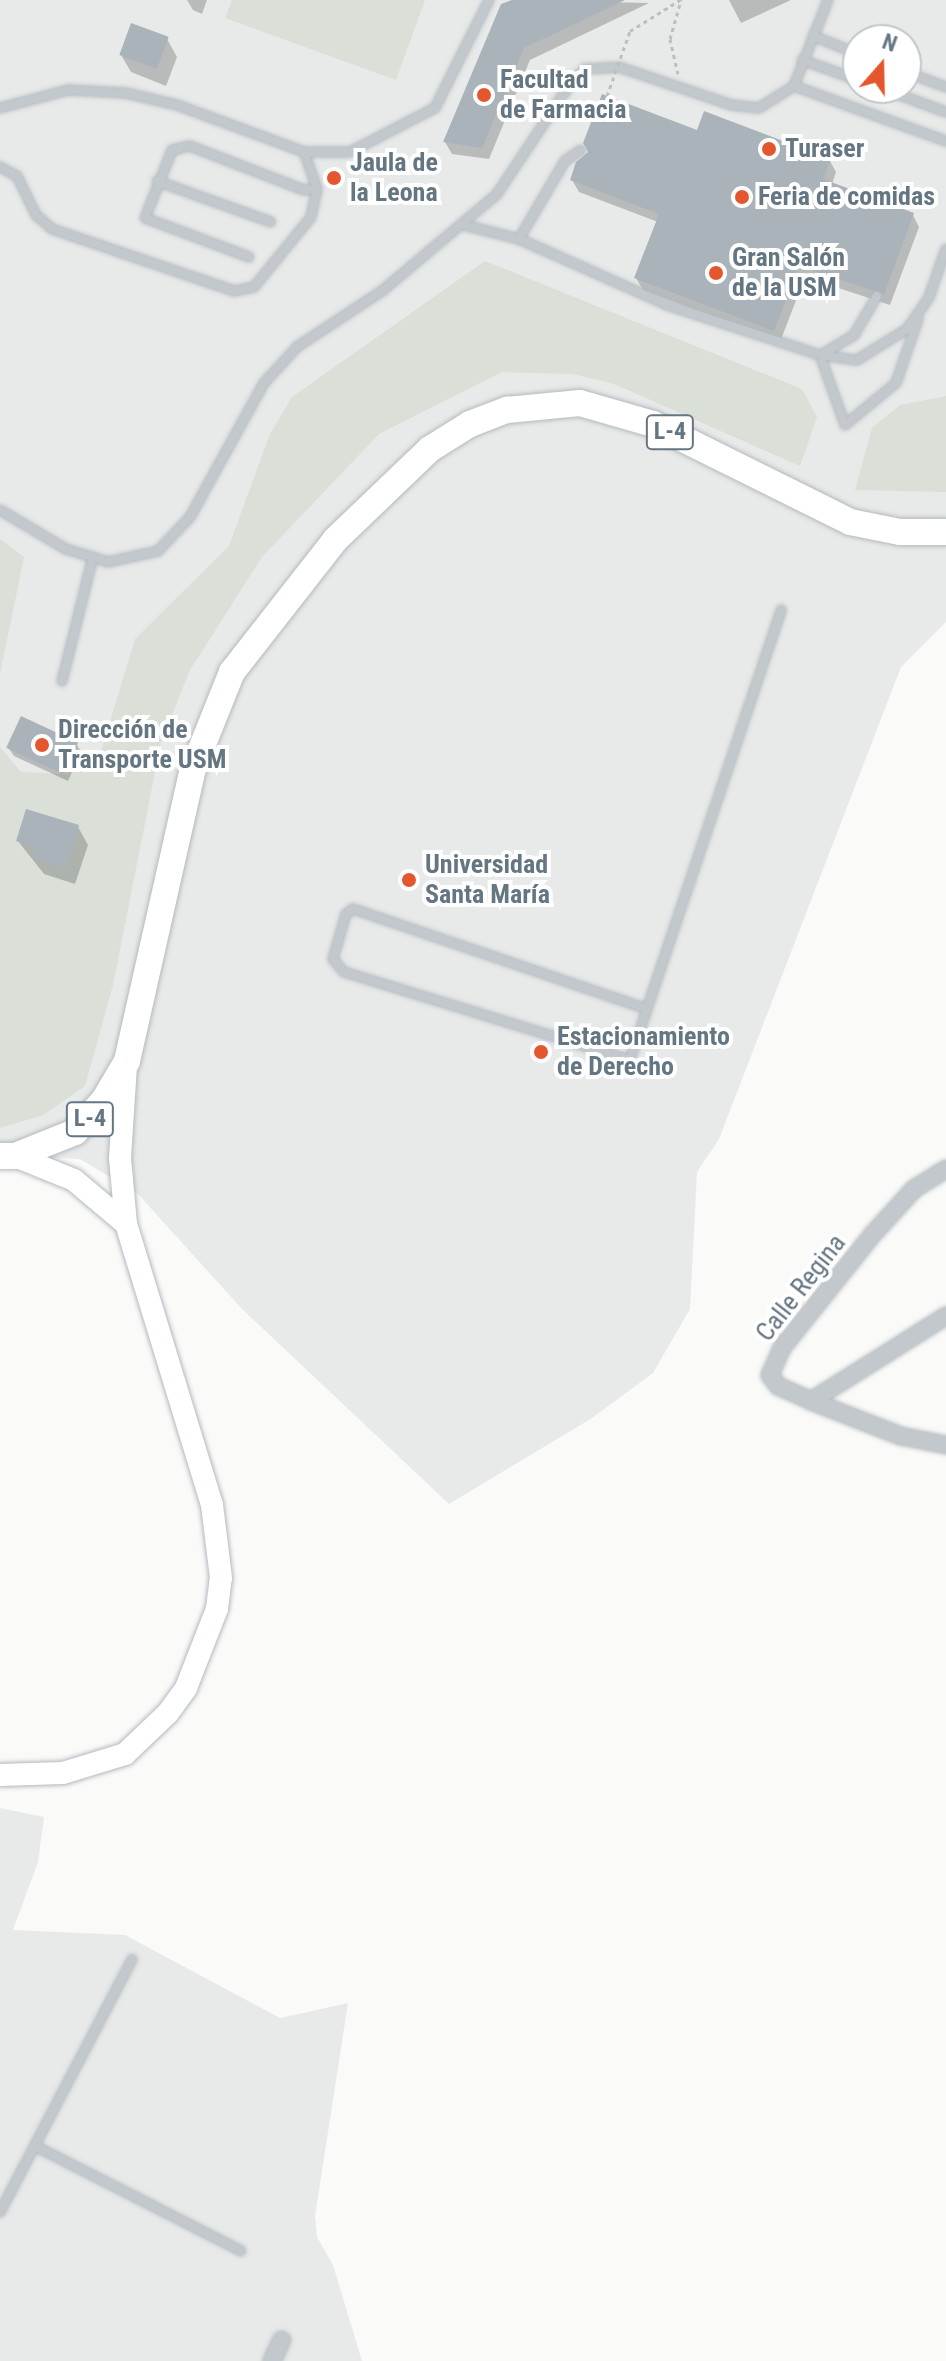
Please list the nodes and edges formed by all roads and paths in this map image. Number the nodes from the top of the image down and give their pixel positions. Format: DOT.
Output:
graph roads {
  1 [pos="489,0"];
  2 [pos="680,0"];
  3 [pos="828,0"];
  4 [pos="813,36"];
  5 [pos="842,48"];
  6 [pos="802,60"];
  7 [pos="842,74"];
  8 [pos="922,78"];
  9 [pos="794,86"];
  10 [pos="946,87"];
  11 [pos="682,89"];
  12 [pos="607,96"];
  13 [pos="922,103"];
  14 [pos="0,108"];
  15 [pos="946,112"];
  16 [pos="946,141"];
  17 [pos="581,150"];
  18 [pos="304,152"];
  19 [pos="0,167"];
  20 [pos="157,181"];
  21 [pos="317,189"];
  22 [pos="271,222"];
  23 [pos="464,225"];
  24 [pos="519,239"];
  25 [pos="946,249"];
  26 [pos="249,257"];
  27 [pos="877,296"];
  28 [pos="918,319"];
  29 [pos="820,355"];
  30 [pos="0,510"];
  31 [pos="946,532"];
  32 [pos="93,557"];
  33 [pos="781,610"];
  34 [pos="62,681"];
  35 [pos="647,1009"];
  36 [pos="127,1061"];
  37 [pos="8,1156"];
  38 [pos="946,1169"];
  39 [pos="126,1224"];
  40 [pos="946,1316"];
  41 [pos="811,1401"];
  42 [pos="946,1445"];
  43 [pos="0,1775"];
  44 [pos="132,1959"];
  45 [pos="35,2146"];
  46 [pos="0,2212"];
  47 [pos="241,2251"];
  48 [pos="282,2340"];
  49 [pos="272,2361"];
  1 -- 18 [label="lane"];
  2 -- 11 [label="path"];
  2 -- 12 [label="path, bridge"];
  3 -- 4 [label="lane"];
  4 -- 5 [label="lane"];
  4 -- 6 [label="lane"];
  6 -- 7 [label="lane"];
  6 -- 9 [label="lane"];
  8 -- 10 [label="lane"];
  9 -- 11 [label="lane"];
  9 -- 16 [label="lane"];
  11 -- 23 [label="lane"];
  13 -- 15 [label="lane"];
  14 -- 18 [label="lane"];
  17 -- 24 [label="lane"];
  18 -- 21 [label="lane"];
  19 -- 21 [label="lane"];
  20 -- 21 [label="lane"];
  20 -- 22 [label="lane"];
  20 -- 26 [label="lane"];
  23 -- 24 [label="lane"];
  23 -- 32 [label="lane"];
  24 -- 29 [label="lane"];
  25 -- 28 [label="lane"];
  27 -- 29 [label="lane"];
  28 -- 29 [label="lane"];
  28 -- 29 [label="lane"];
  30 -- 32 [label="lane"];
  31 -- 36 [label="main road, L-4"];
  32 -- 34 [label="lane"];
  33 -- 35 [label="lane"];
  35 -- 35 [label="lane"];
  36 -- 37 [label="main road, L-4"];
  36 -- 39 [label="main road"];
  37 -- 39 [label="main road"];
  38 -- 41 [label="street, Calle Regina"];
  39 -- 43 [label="main road"];
  40 -- 41 [label="street"];
  41 -- 42 [label="street, Calle Regina"];
  44 -- 45 [label="lane"];
  45 -- 46 [label="lane"];
  45 -- 47 [label="lane"];
  48 -- 49 [label="street"];
}
